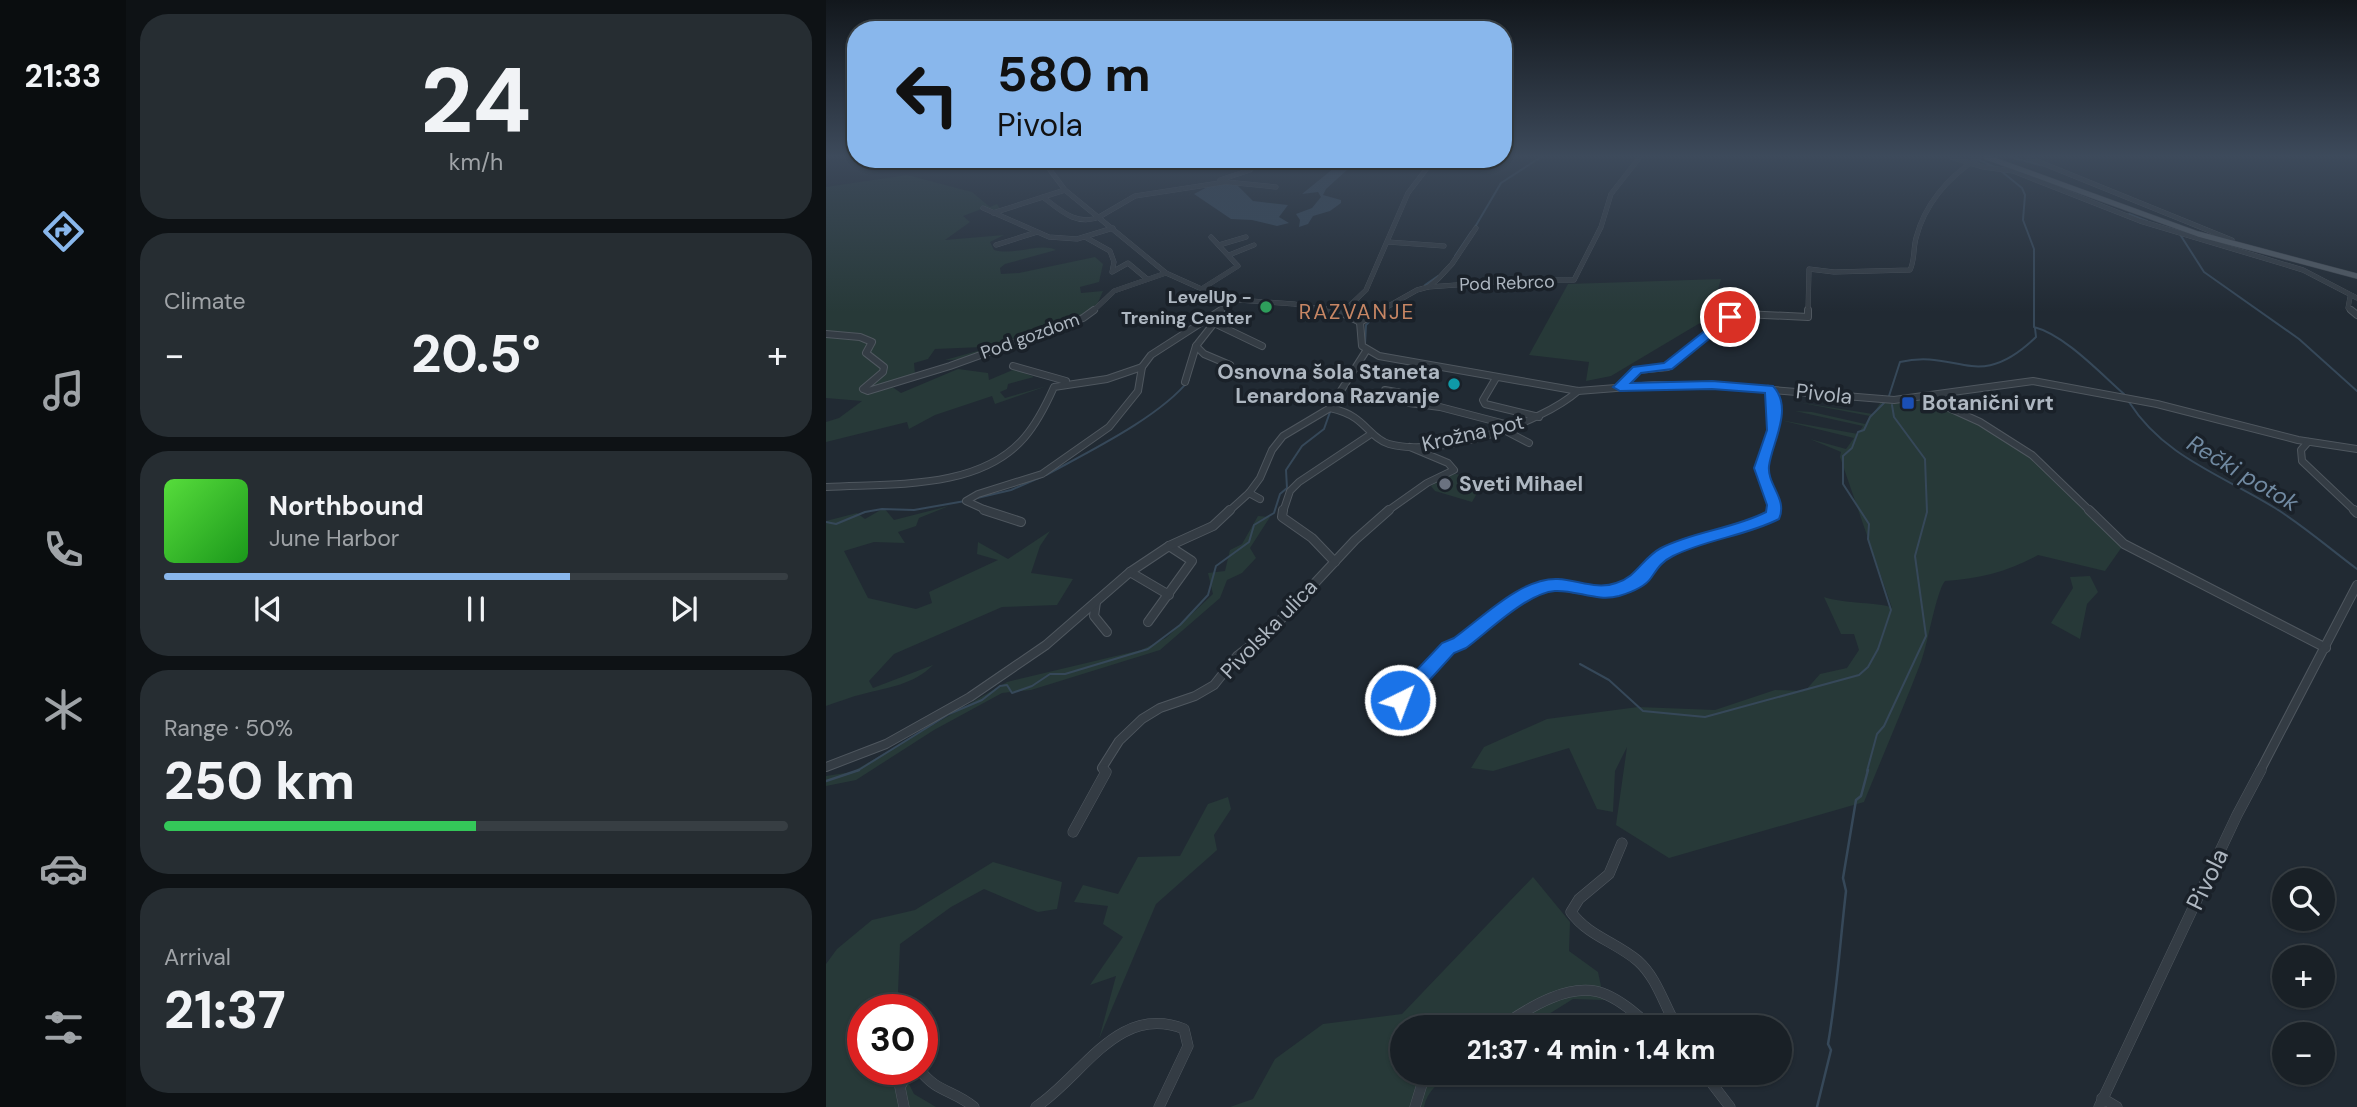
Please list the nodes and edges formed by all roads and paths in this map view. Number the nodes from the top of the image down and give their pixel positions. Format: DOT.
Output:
graph roads {
  1 [pos="984,209"];
  2 [pos="1007,209"];
  3 [pos="1059,209"];
  4 [pos="1089,209"];
  5 [pos="1114,209"];
  6 [pos="1401,209"];
  7 [pos="1607,209"];
  8 [pos="1929,209"];
  9 [pos="2111,209"];
  10 [pos="2129,209"];
  11 [pos="2155,209"];
  12 [pos="993,213"];
  13 [pos="1100,217"];
  14 [pos="1113,228"];
  15 [pos="1476,228"];
  16 [pos="1038,231"];
  17 [pos="1086,237"];
  18 [pos="1211,237"];
  19 [pos="1246,237"];
  20 [pos="1010,240"];
  21 [pos="2232,240"];
  22 [pos="1388,242"];
  23 [pos="1021,245"];
  24 [pos="1219,245"];
  25 [pos="1254,245"];
  26 [pos="996,246"];
  27 [pos="1444,246"];
  28 [pos="1229,255"];
  29 [pos="1166,273"];
  30 [pos="2357,275"];
  31 [pos="1147,279"];
  32 [pos="1203,288"];
  33 [pos="1424,288"];
  34 [pos="2355,297"];
  35 [pos="1232,301"];
  36 [pos="1342,313"];
  37 [pos="1350,315"];
  38 [pos="2357,315"];
  39 [pos="1369,317"];
  40 [pos="1360,321"];
  41 [pos="1211,322"];
  42 [pos="826,334"];
  43 [pos="1196,346"];
  44 [pos="1262,346"];
  45 [pos="1366,351"];
  46 [pos="1013,366"];
  47 [pos="1230,366"];
  48 [pos="1142,367"];
  49 [pos="1496,378"];
  50 [pos="1066,382"];
  51 [pos="1185,382"];
  52 [pos="1620,387"];
  53 [pos="1768,389"];
  54 [pos="1385,390"];
  55 [pos="1578,391"];
  56 [pos="1925,396"];
  57 [pos="1330,408"];
  58 [pos="1539,417"];
  59 [pos="1514,426"];
  60 [pos="1504,430"];
  61 [pos="1371,435"];
  62 [pos="2308,442"];
  63 [pos="1529,443"];
  64 [pos="1410,447"];
  65 [pos="2357,449"];
  66 [pos="826,487"];
  67 [pos="1249,493"];
  68 [pos="1260,499"];
  69 [pos="2357,513"];
  70 [pos="1021,522"];
  71 [pos="1169,546"];
  72 [pos="1335,562"];
  73 [pos="1130,572"];
  74 [pos="2357,584"];
  75 [pos="1169,595"];
  76 [pos="1096,602"];
  77 [pos="1148,622"];
  78 [pos="1107,632"];
  79 [pos="2326,649"];
  80 [pos="1387,714"];
  81 [pos="826,767"];
  82 [pos="1073,832"];
  83 [pos="1622,843"];
  84 [pos="1522,1015"];
  85 [pos="1636,1015"];
  86 [pos="1670,1015"];
  87 [pos="900,1085"];
  88 [pos="931,1085"];
  89 [pos="1422,1085"];
  90 [pos="1714,1085"];
  91 [pos="2101,1103"];
  92 [pos="904,1107"];
  93 [pos="974,1107"];
  94 [pos="1036,1107"];
  95 [pos="1159,1107"];
  96 [pos="1415,1107"];
  97 [pos="1730,1107"];
  98 [pos="2117,1107"];
  1 -- 12 [label="street"];
  2 -- 12 [label="street"];
  3 -- 13 [label="street"];
  4 -- 13 [label="street"];
  5 -- 13 [label="street"];
  6 -- 22 [label="street"];
  7 -- 33 [label="street, Pod Rebrco"];
  8 -- 52 [label="street"];
  9 -- 34 [label="street"];
  10 -- 30 [label="main road"];
  11 -- 21 [label="street"];
  12 -- 16 [label="street"];
  13 -- 14 [label="street"];
  14 -- 17 [label="street"];
  14 -- 29 [label="street"];
  15 -- 33 [label="street"];
  16 -- 17 [label="street"];
  16 -- 20 [label="street"];
  17 -- 31 [label="street"];
  18 -- 24 [label="street"];
  19 -- 24 [label="street"];
  20 -- 23 [label="street"];
  20 -- 26 [label="street"];
  22 -- 27 [label="street"];
  22 -- 36 [label="street"];
  24 -- 28 [label="street"];
  25 -- 28 [label="street"];
  28 -- 32 [label="street"];
  29 -- 31 [label="street, Pod gozdom"];
  29 -- 32 [label="street"];
  31 -- 42 [label="street, Pod gozdom"];
  32 -- 35 [label="street"];
  33 -- 39 [label="street"];
  34 -- 38 [label="street"];
  35 -- 36 [label="street"];
  35 -- 41 [label="street"];
  36 -- 37 [label="street"];
  37 -- 39 [label="street"];
  37 -- 40 [label="street"];
  39 -- 40 [label="street"];
  40 -- 45 [label="street"];
  41 -- 43 [label="street"];
  41 -- 44 [label="street"];
  41 -- 48 [label="street"];
  43 -- 47 [label="street"];
  43 -- 51 [label="street"];
  45 -- 49 [label="street"];
  45 -- 57 [label="street"];
  46 -- 50 [label="street"];
  48 -- 50 [label="street"];
  48 -- 70 [label="street"];
  49 -- 55 [label="street"];
  49 -- 58 [label="street"];
  50 -- 66 [label="street"];
  52 -- 53 [label="street"];
  52 -- 55 [label="street"];
  53 -- 56 [label="street, Pivola"];
  53 -- 80 [label="street, Pivola"];
  54 -- 59 [label="street"];
  55 -- 58 [label="street, Krožna pot"];
  56 -- 62 [label="street, Pivola"];
  56 -- 79 [label="street"];
  57 -- 61 [label="street, Krožna pot"];
  57 -- 67 [label="street"];
  58 -- 59 [label="street, Krožna pot"];
  59 -- 60 [label="street, Krožna pot"];
  60 -- 63 [label="street"];
  60 -- 64 [label="street, Krožna pot"];
  61 -- 64 [label="street, Krožna pot"];
  61 -- 72 [label="street"];
  62 -- 65 [label="street, Pivola"];
  62 -- 69 [label="street"];
  64 -- 72 [label="street, Pivolska ulica"];
  67 -- 68 [label="street"];
  67 -- 71 [label="street"];
  71 -- 73 [label="street"];
  71 -- 75 [label="street"];
  72 -- 82 [label="street, Pivolska ulica"];
  73 -- 75 [label="street"];
  73 -- 76 [label="street"];
  74 -- 79 [label="street, Pivola"];
  75 -- 77 [label="street"];
  76 -- 78 [label="street"];
  76 -- 81 [label="street"];
  79 -- 91 [label="street, Pivola"];
  83 -- 86 [label="street"];
  84 -- 85 [label="street"];
  87 -- 92 [label="street"];
  88 -- 93 [label="street"];
  89 -- 96 [label="street"];
  90 -- 97 [label="street"];
  91 -- 98 [label="street, Pivola"];
  94 -- 95 [label="street"];
}
